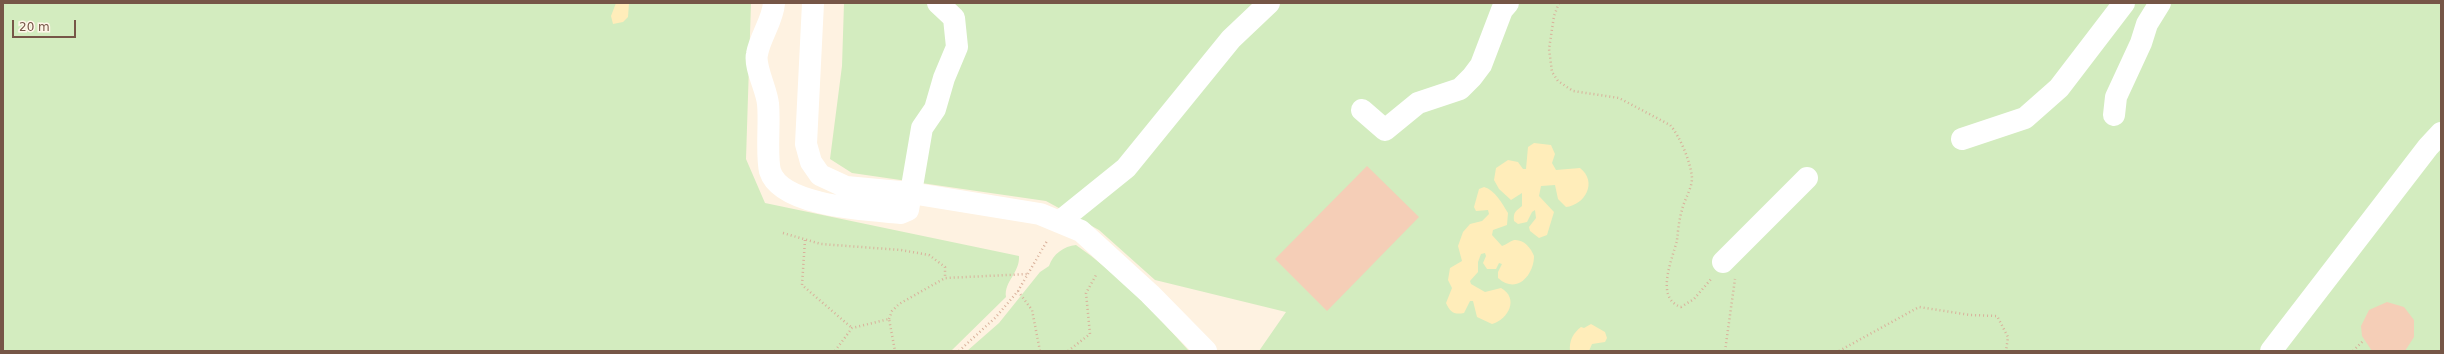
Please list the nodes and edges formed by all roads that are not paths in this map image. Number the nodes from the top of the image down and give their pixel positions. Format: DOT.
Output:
graph roads {
  1 [pos="774,3"];
  2 [pos="813,3"];
  3 [pos="938,3"];
  4 [pos="1269,3"];
  5 [pos="1508,3"];
  6 [pos="2124,3"];
  7 [pos="2152,3"];
  8 [pos="2160,3"];
  9 [pos="2147,24"];
  10 [pos="1362,110"];
  11 [pos="2114,115"];
  12 [pos="2441,133"];
  13 [pos="1962,139"];
  14 [pos="1807,178"];
  15 [pos="911,193"];
  16 [pos="1059,222"];
  17 [pos="1723,262"];
  18 [pos="1206,351"];
  19 [pos="2272,351"];
  1 -- 15 [label="lane"];
  2 -- 15 [label="lane"];
  3 -- 15 [label="lane"];
  4 -- 16 [label="lane"];
  5 -- 10 [label="lane"];
  6 -- 13 [label="lane"];
  7 -- 9 [label="lane"];
  8 -- 9 [label="lane"];
  9 -- 11 [label="lane"];
  12 -- 19 [label="lane"];
  14 -- 17 [label="lane"];
  15 -- 16 [label="lane"];
  16 -- 18 [label="lane"];
}
